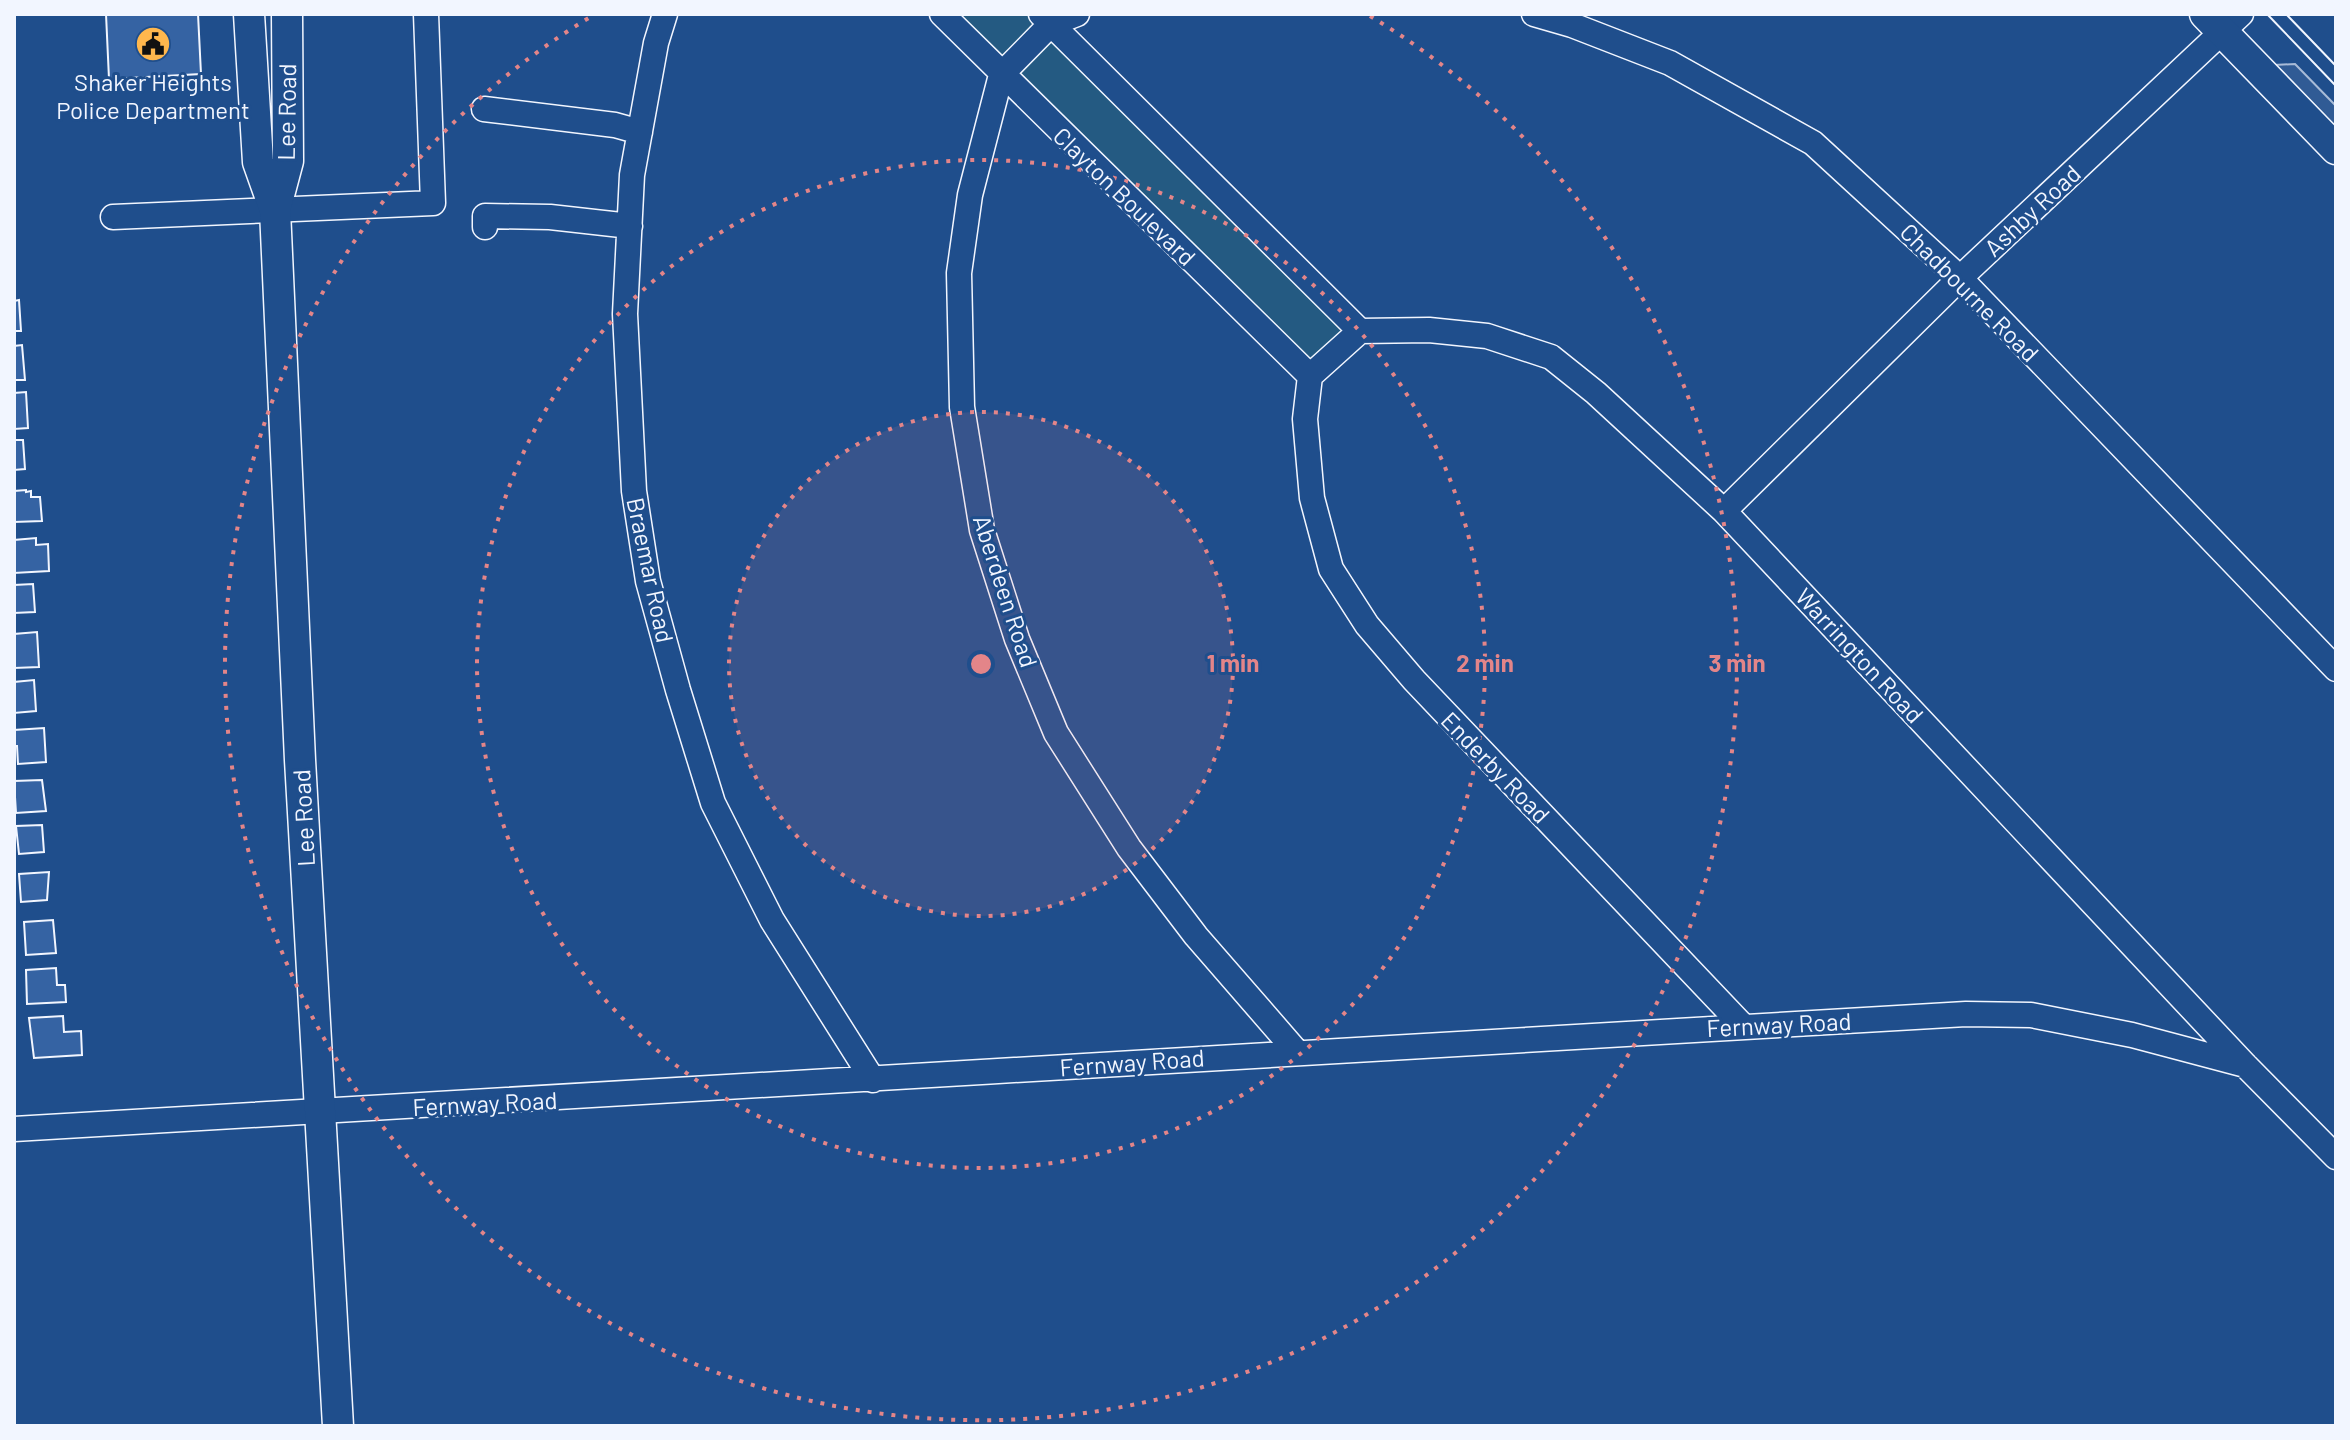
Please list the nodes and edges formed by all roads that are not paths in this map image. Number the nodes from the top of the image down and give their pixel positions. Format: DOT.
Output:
graph roads {
  1 [pos="249,14"];
  2 [pos="287,14"];
  3 [pos="426,14"];
  4 [pos="665,14"];
  5 [pos="942,14"];
  6 [pos="1077,14"];
  7 [pos="1534,14"];
  8 [pos="1046,19"];
  9 [pos="2223,19"];
  10 [pos="1001,75"];
  11 [pos="485,102"];
  12 [pos="640,132"];
  13 [pos="2336,149"];
  14 [pos="275,210"];
  15 [pos="113,217"];
  16 [pos="630,226"];
  17 [pos="485,227"];
  18 [pos="1960,278"];
  19 [pos="1360,331"];
  20 [pos="1310,376"];
  21 [pos="1724,511"];
  22 [pos="2336,669"];
  23 [pos="1743,1026"];
  24 [pos="1296,1051"];
  25 [pos="2245,1065"];
  26 [pos="873,1080"];
  27 [pos="320,1113"];
  28 [pos="14,1129"];
  29 [pos="2336,1157"];
  30 [pos="338,1426"];
  1 -- 14 [label="main road, Lee Road"];
  2 -- 14 [label="main road, Lee Road"];
  3 -- 14 [label="street"];
  4 -- 12 [label="street, Braemar Road"];
  5 -- 10 [label="street, Clayton Boulevard"];
  6 -- 8 [label="street"];
  7 -- 18 [label="street, Chadbourne Road"];
  8 -- 10 [label="street, Aberdeen Road"];
  8 -- 19 [label="street"];
  9 -- 13 [label="main road"];
  9 -- 18 [label="street, Ashby Road"];
  10 -- 20 [label="street, Clayton Boulevard"];
  10 -- 24 [label="street, Aberdeen Road"];
  11 -- 12 [label="street"];
  12 -- 16 [label="street, Braemar Road"];
  14 -- 15 [label="street"];
  14 -- 27 [label="main road, Lee Road"];
  16 -- 17 [label="street"];
  16 -- 26 [label="street, Braemar Road"];
  18 -- 21 [label="street, Ashby Road"];
  18 -- 22 [label="street, Chadbourne Road"];
  19 -- 20 [label="street"];
  19 -- 21 [label="street, Warrington Road"];
  20 -- 23 [label="street, Enderby Road"];
  21 -- 25 [label="street, Warrington Road"];
  23 -- 24 [label="street, Fernway Road"];
  23 -- 25 [label="street, Fernway Road"];
  24 -- 26 [label="street, Fernway Road"];
  25 -- 29 [label="street, Warrington Road"];
  26 -- 27 [label="street, Fernway Road"];
  27 -- 28 [label="street, Fernway Road"];
  27 -- 30 [label="main road, Lee Road"];
}
